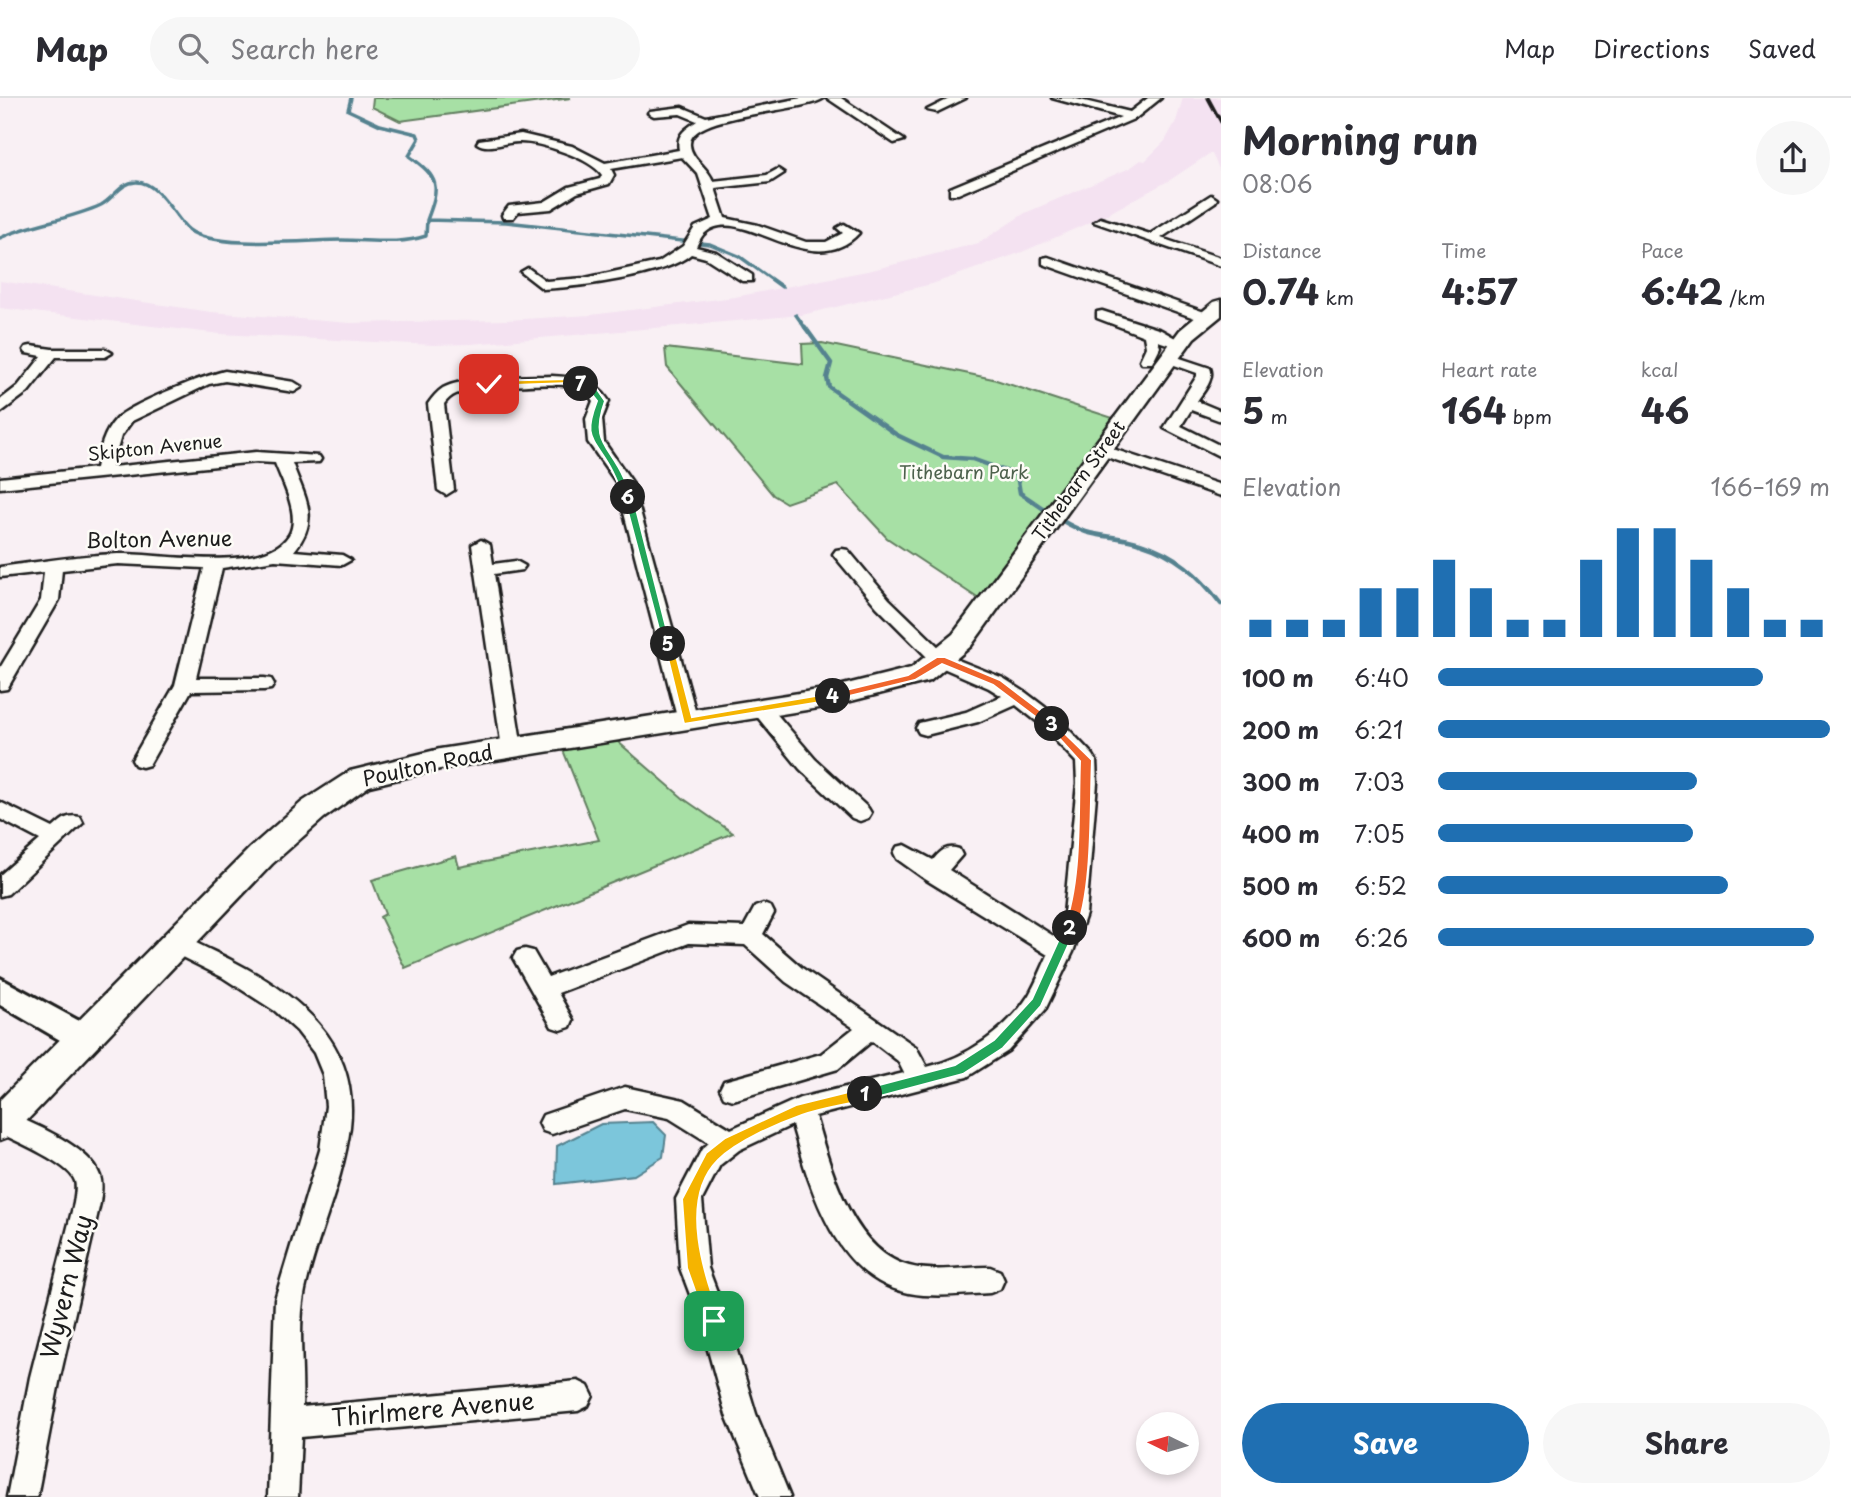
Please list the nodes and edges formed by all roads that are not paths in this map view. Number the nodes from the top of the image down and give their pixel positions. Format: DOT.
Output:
graph roads {
  1 [pos="818,98"];
  2 [pos="833,98"];
  3 [pos="960,98"];
  4 [pos="1058,98"];
  5 [pos="1155,98"];
  6 [pos="933,110"];
  7 [pos="654,113"];
  8 [pos="1132,116"];
  9 [pos="705,121"];
  10 [pos="898,140"];
  11 [pos="483,144"];
  12 [pos="685,153"];
  13 [pos="603,167"];
  14 [pos="777,178"];
  15 [pos="710,185"];
  16 [pos="954,191"];
  17 [pos="1211,198"];
  18 [pos="492,210"];
  19 [pos="720,221"];
  20 [pos="1100,222"];
  21 [pos="868,233"];
  22 [pos="1151,239"];
  23 [pos="691,244"];
  24 [pos="1072,254"];
  25 [pos="1221,262"];
  26 [pos="528,272"];
  27 [pos="747,278"];
  28 [pos="1214,312"];
  29 [pos="1102,315"];
  30 [pos="1156,334"];
  31 [pos="32,350"];
  32 [pos="52,353"];
  33 [pos="105,353"];
  34 [pos="1165,354"];
  35 [pos="1201,382"];
  36 [pos="1221,385"];
  37 [pos="294,387"];
  38 [pos="1187,403"];
  39 [pos="0,408"];
  40 [pos="1221,416"];
  41 [pos="1111,436"];
  42 [pos="1221,453"];
  43 [pos="282,458"];
  44 [pos="313,459"];
  45 [pos="103,472"];
  46 [pos="463,473"];
  47 [pos="0,483"];
  48 [pos="1221,491"];
  49 [pos="481,545"];
  50 [pos="842,554"];
  51 [pos="275,555"];
  52 [pos="342,560"];
  53 [pos="214,564"];
  54 [pos="516,566"];
  55 [pos="53,567"];
  56 [pos="485,570"];
  57 [pos="0,572"];
  58 [pos="941,660"];
  59 [pos="9,681"];
  60 [pos="264,684"];
  61 [pos="185,685"];
  62 [pos="1018,697"];
  63 [pos="761,709"];
  64 [pos="688,721"];
  65 [pos="926,729"];
  66 [pos="512,748"];
  67 [pos="142,761"];
  68 [pos="0,810"];
  69 [pos="860,813"];
  70 [pos="905,853"];
  71 [pos="951,855"];
  72 [pos="933,873"];
  73 [pos="0,888"];
  74 [pos="763,913"];
  75 [pos="750,936"];
  76 [pos="176,944"];
  77 [pos="1061,952"];
  78 [pos="525,958"];
  79 [pos="544,988"];
  80 [pos="0,990"];
  81 [pos="561,1020"];
  82 [pos="872,1027"];
  83 [pos="83,1038"];
  84 [pos="921,1080"];
  85 [pos="733,1089"];
  86 [pos="800,1109"];
  87 [pos="552,1122"];
  88 [pos="1,1123"];
  89 [pos="730,1142"];
  90 [pos="990,1280"];
  91 [pos="578,1396"];
  92 [pos="288,1423"];
  93 [pos="22,1497"];
  94 [pos="283,1497"];
  95 [pos="775,1497"];
  1 -- 9 [label="street"];
  2 -- 10 [label="street"];
  3 -- 6 [label="street"];
  4 -- 8 [label="street"];
  5 -- 8 [label="street"];
  7 -- 9 [label="street"];
  8 -- 16 [label="street"];
  9 -- 12 [label="street"];
  11 -- 13 [label="street"];
  12 -- 13 [label="street"];
  12 -- 15 [label="street"];
  13 -- 18 [label="street"];
  14 -- 15 [label="street"];
  15 -- 19 [label="street"];
  17 -- 22 [label="street"];
  19 -- 21 [label="street"];
  19 -- 23 [label="street"];
  20 -- 22 [label="street"];
  22 -- 25 [label="street"];
  23 -- 26 [label="street"];
  23 -- 27 [label="street"];
  24 -- 28 [label="street"];
  28 -- 34 [label="main road, Tithebarn Street"];
  29 -- 30 [label="street"];
  30 -- 34 [label="street"];
  30 -- 34 [label="street"];
  31 -- 32 [label="street"];
  32 -- 33 [label="street"];
  32 -- 39 [label="street"];
  34 -- 35 [label="street"];
  34 -- 41 [label="main road, Tithebarn Street"];
  35 -- 36 [label="street"];
  35 -- 38 [label="street"];
  37 -- 45 [label="street"];
  38 -- 40 [label="street"];
  38 -- 42 [label="street"];
  41 -- 48 [label="street"];
  41 -- 58 [label="main road, Tithebarn Street"];
  43 -- 44 [label="street, Skipton Avenue"];
  43 -- 45 [label="street, Skipton Avenue"];
  43 -- 51 [label="street"];
  45 -- 47 [label="street, Skipton Avenue"];
  46 -- 64 [label="street"];
  49 -- 56 [label="street"];
  50 -- 58 [label="street"];
  51 -- 52 [label="street, Bolton Avenue"];
  51 -- 53 [label="street, Bolton Avenue"];
  53 -- 55 [label="street, Bolton Avenue"];
  53 -- 61 [label="street"];
  54 -- 56 [label="street"];
  55 -- 57 [label="street, Bolton Avenue"];
  55 -- 59 [label="street"];
  56 -- 66 [label="street"];
  58 -- 62 [label="street"];
  58 -- 63 [label="main road, Poulton Road"];
  60 -- 61 [label="street"];
  61 -- 67 [label="street"];
  62 -- 65 [label="street"];
  62 -- 77 [label="street"];
  63 -- 64 [label="main road, Poulton Road"];
  63 -- 69 [label="street"];
  64 -- 66 [label="main road, Poulton Road"];
  66 -- 76 [label="main road, Poulton Road"];
  68 -- 73 [label="street"];
  70 -- 72 [label="street"];
  71 -- 72 [label="street"];
  72 -- 77 [label="street"];
  74 -- 75 [label="street"];
  75 -- 79 [label="street"];
  75 -- 82 [label="street"];
  76 -- 83 [label="main road, Poulton Road"];
  76 -- 92 [label="street"];
  77 -- 84 [label="street"];
  78 -- 79 [label="street"];
  79 -- 81 [label="street"];
  80 -- 83 [label="street"];
  82 -- 84 [label="street"];
  82 -- 85 [label="street"];
  83 -- 88 [label="main road, Poulton Road"];
  84 -- 86 [label="street"];
  86 -- 89 [label="street"];
  86 -- 90 [label="street"];
  87 -- 89 [label="street"];
  88 -- 93 [label="street, Wyvern Way"];
  89 -- 95 [label="street"];
  91 -- 92 [label="street, Thirlmere Avenue"];
  92 -- 94 [label="street"];
}
